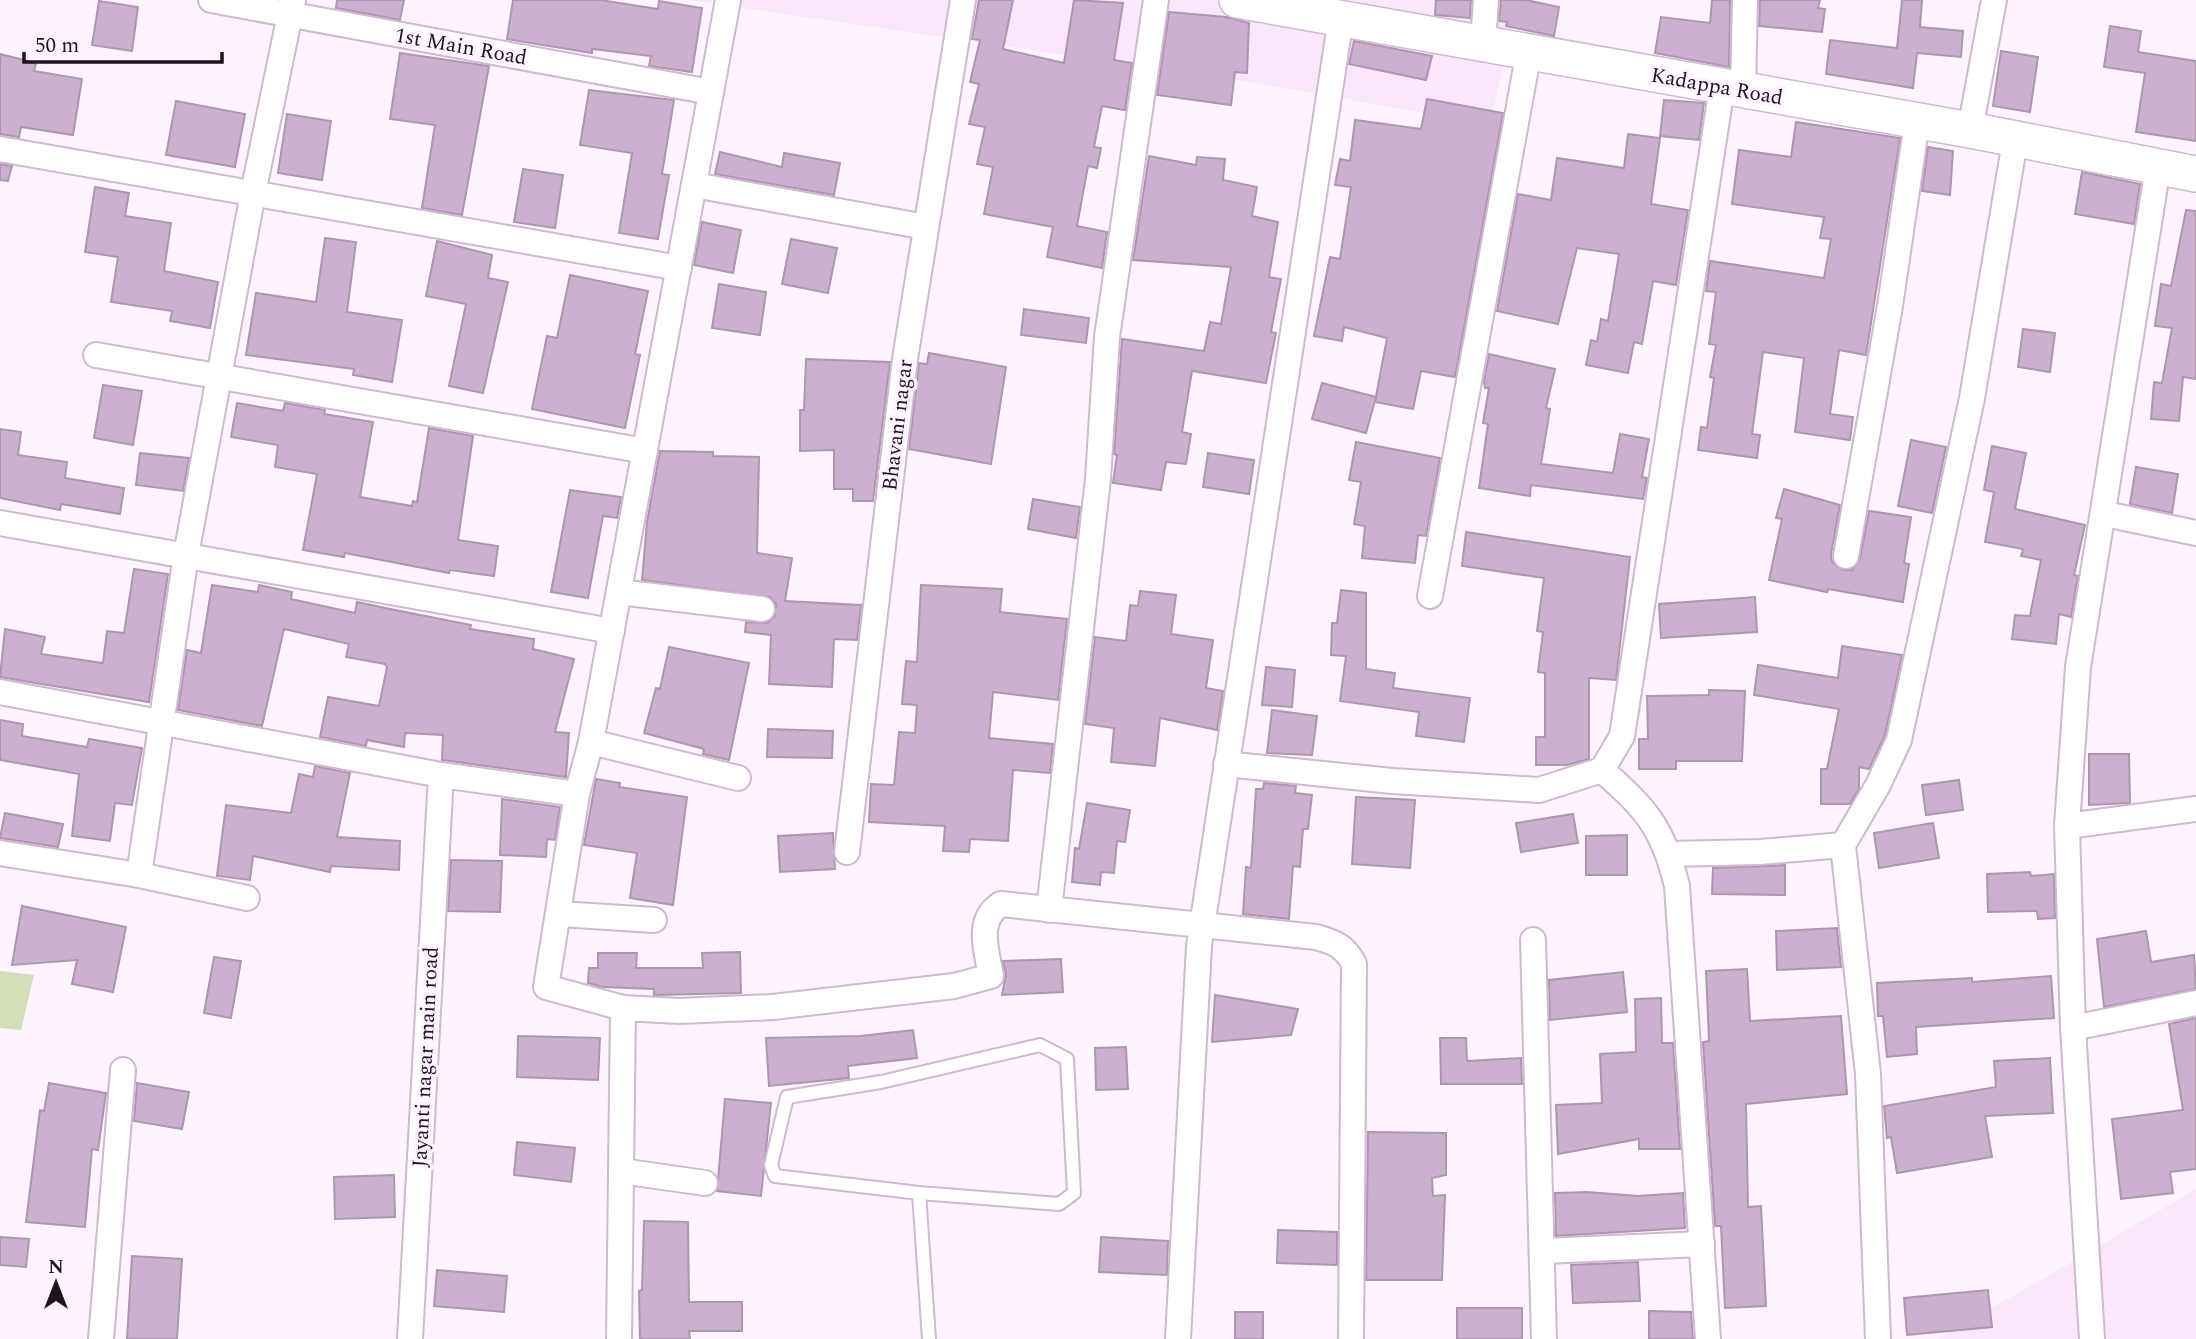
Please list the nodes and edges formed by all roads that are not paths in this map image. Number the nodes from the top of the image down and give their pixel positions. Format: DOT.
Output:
graph roads {
  1 [pos="211,0"];
  2 [pos="728,0"];
  3 [pos="962,0"];
  4 [pos="1156,0"];
  5 [pos="1237,0"];
  6 [pos="1486,0"];
  7 [pos="1745,0"];
  8 [pos="1994,0"];
  9 [pos="293,7"];
  10 [pos="1340,18"];
  11 [pos="1483,43"];
  12 [pos="1529,51"];
  13 [pos="1733,89"];
  14 [pos="711,92"];
  15 [pos="1917,122"];
  16 [pos="1970,130"];
  17 [pos="2015,141"];
  18 [pos="0,149"];
  19 [pos="2158,167"];
  20 [pos="2196,174"];
  21 [pos="694,185"];
  22 [pos="253,193"];
  23 [pos="926,227"];
  24 [pos="679,268"];
  25 [pos="96,355"];
  26 [pos="220,374"];
  27 [pos="645,451"];
  28 [pos="2105,514"];
  29 [pos="0,523"];
  30 [pos="2196,533"];
  31 [pos="186,555"];
  32 [pos="1846,556"];
  33 [pos="619,592"];
  34 [pos="1430,596"];
  35 [pos="762,609"];
  36 [pos="612,631"];
  37 [pos="0,692"];
  38 [pos="163,723"];
  39 [pos="591,742"];
  40 [pos="1226,764"];
  41 [pos="1602,770"];
  42 [pos="441,775"];
  43 [pos="738,778"];
  44 [pos="577,794"];
  45 [pos="2196,809"];
  46 [pos="2067,826"];
  47 [pos="1843,845"];
  48 [pos="847,852"];
  49 [pos="0,853"];
  50 [pos="1670,854"];
  51 [pos="139,875"];
  52 [pos="247,898"];
  53 [pos="1049,909"];
  54 [pos="560,914"];
  55 [pos="654,920"];
  56 [pos="1202,927"];
  57 [pos="1533,940"];
  58 [pos="2196,1003"];
  59 [pos="623,1008"];
  60 [pos="2073,1028"];
  61 [pos="122,1070"];
  62 [pos="621,1171"];
  63 [pos="705,1183"];
  64 [pos="919,1193"];
  65 [pos="1702,1244"];
  66 [pos="1544,1251"];
  67 [pos="101,1339"];
  68 [pos="410,1339"];
  69 [pos="619,1339"];
  70 [pos="929,1339"];
  71 [pos="1178,1339"];
  72 [pos="1351,1339"];
  73 [pos="1544,1339"];
  74 [pos="1708,1339"];
  75 [pos="1878,1339"];
  76 [pos="2092,1339"];
  1 -- 9 [label="street, 1st Main Road"];
  2 -- 14 [label="street"];
  3 -- 23 [label="street, Bhavani nagar"];
  4 -- 53 [label="street"];
  5 -- 10 [label="main road, Kadappa Road"];
  6 -- 11 [label="street"];
  7 -- 13 [label="street"];
  8 -- 16 [label="street"];
  9 -- 14 [label="street, 1st Main Road"];
  9 -- 22 [label="street"];
  10 -- 11 [label="main road, Kadappa Road"];
  10 -- 40 [label="street"];
  11 -- 12 [label="main road, Kadappa Road"];
  12 -- 13 [label="main road, Kadappa Road"];
  12 -- 34 [label="street"];
  13 -- 15 [label="main road, Kadappa Road"];
  13 -- 41 [label="street"];
  14 -- 21 [label="street"];
  15 -- 16 [label="main road, Kadappa Road"];
  15 -- 32 [label="street"];
  16 -- 17 [label="main road, Kadappa Road"];
  17 -- 19 [label="main road, Kadappa Road"];
  17 -- 47 [label="street"];
  18 -- 22 [label="street"];
  19 -- 20 [label="main road, Kadappa Road"];
  19 -- 28 [label="street"];
  21 -- 23 [label="street"];
  21 -- 24 [label="street"];
  22 -- 24 [label="street"];
  22 -- 26 [label="street"];
  23 -- 48 [label="street, Bhavani nagar"];
  24 -- 27 [label="street"];
  25 -- 26 [label="street"];
  26 -- 27 [label="street"];
  26 -- 31 [label="street"];
  27 -- 33 [label="street"];
  28 -- 30 [label="street"];
  28 -- 46 [label="street"];
  29 -- 31 [label="street"];
  31 -- 36 [label="street"];
  31 -- 38 [label="street"];
  33 -- 35 [label="street"];
  33 -- 36 [label="street"];
  36 -- 39 [label="street"];
  37 -- 38 [label="street"];
  38 -- 42 [label="street"];
  38 -- 51 [label="street"];
  39 -- 43 [label="street"];
  39 -- 44 [label="street"];
  40 -- 41 [label="street"];
  40 -- 56 [label="street"];
  41 -- 50 [label="street"];
  42 -- 44 [label="street"];
  42 -- 68 [label="street, Jayanti nagar main road"];
  44 -- 54 [label="street"];
  45 -- 46 [label="street"];
  46 -- 60 [label="street"];
  47 -- 50 [label="street"];
  47 -- 75 [label="street"];
  49 -- 51 [label="street"];
  50 -- 65 [label="street"];
  51 -- 52 [label="street"];
  53 -- 56 [label="street"];
  53 -- 59 [label="street"];
  54 -- 55 [label="street"];
  54 -- 59 [label="street"];
  56 -- 71 [label="street"];
  56 -- 72 [label="street"];
  57 -- 66 [label="street"];
  58 -- 60 [label="street"];
  59 -- 62 [label="street"];
  60 -- 76 [label="street"];
  61 -- 67 [label="street"];
  62 -- 63 [label="street"];
  62 -- 69 [label="street"];
  64 -- 64 [label="lane"];
  64 -- 70 [label="lane"];
  65 -- 66 [label="street"];
  65 -- 74 [label="street"];
  66 -- 73 [label="street"];
}
